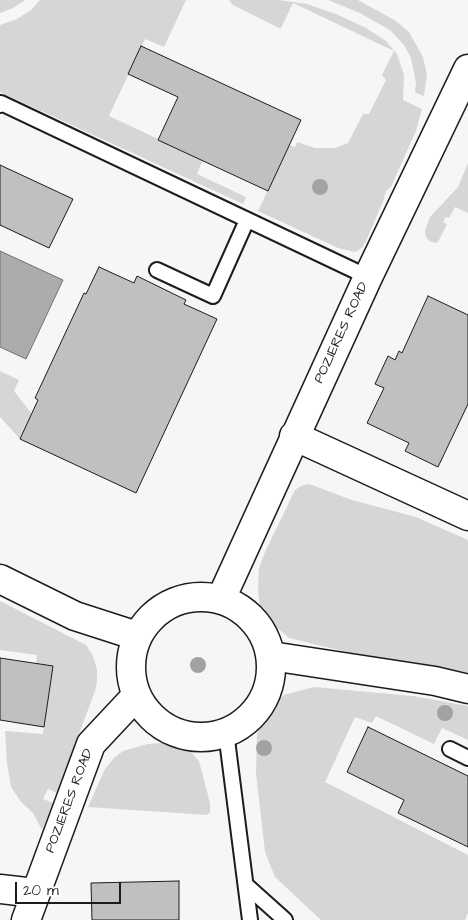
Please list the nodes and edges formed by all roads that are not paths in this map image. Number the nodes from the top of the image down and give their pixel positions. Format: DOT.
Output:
graph roads {
  1 [pos="468,69"];
  2 [pos="0,105"];
  3 [pos="247,220"];
  4 [pos="157,270"];
  5 [pos="368,277"];
  6 [pos="294,436"];
  7 [pos="468,516"];
  8 [pos="0,579"];
  9 [pos="221,599"];
  10 [pos="137,636"];
  11 [pos="271,656"];
  12 [pos="468,689"];
  13 [pos="136,696"];
  14 [pos="226,732"];
  15 [pos="450,749"];
  16 [pos="468,758"];
  17 [pos="246,885"];
  18 [pos="0,889"];
  19 [pos="35,893"];
  20 [pos="26,920"];
  21 [pos="250,920"];
  22 [pos="284,920"];
  1 -- 5 [label="street, POZIERES ROAD"];
  2 -- 3 [label="lane"];
  3 -- 4 [label="lane"];
  3 -- 5 [label="lane"];
  5 -- 6 [label="street, POZIERES ROAD"];
  6 -- 7 [label="street"];
  6 -- 9 [label="street, POZIERES ROAD"];
  8 -- 10 [label="street"];
  9 -- 10 [label="street"];
  9 -- 11 [label="street"];
  10 -- 13 [label="street"];
  11 -- 12 [label="street"];
  11 -- 14 [label="street"];
  13 -- 14 [label="street"];
  13 -- 19 [label="street, POZIERES ROAD"];
  14 -- 17 [label="lane"];
  15 -- 16 [label="lane"];
  17 -- 21 [label="lane"];
  17 -- 22 [label="lane"];
  18 -- 19 [label="street"];
  19 -- 20 [label="street, POZIERES ROAD"];
}
